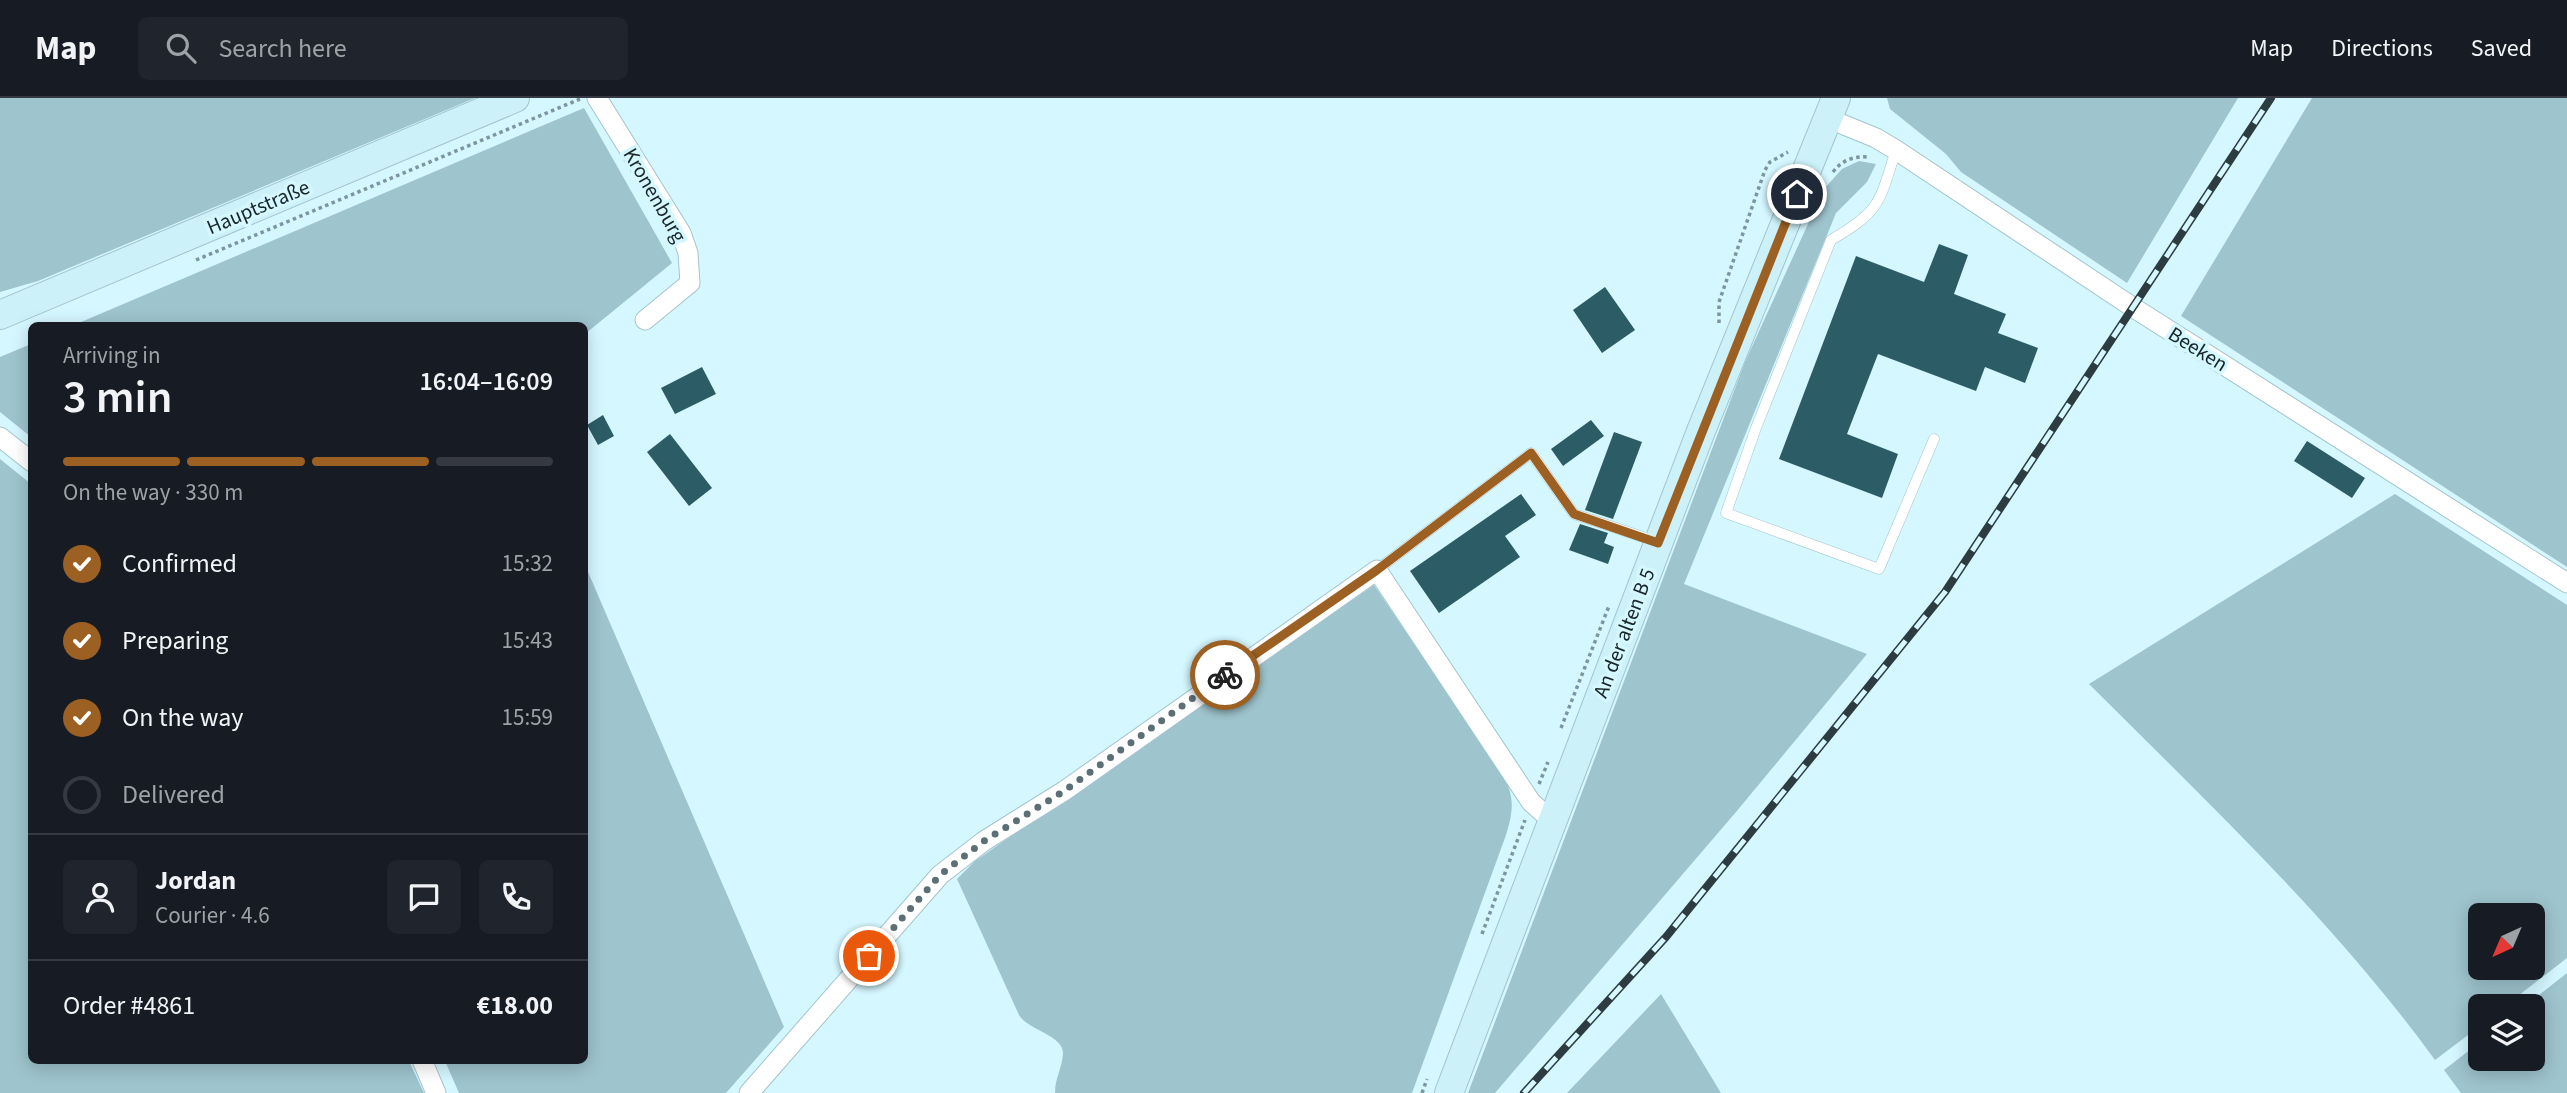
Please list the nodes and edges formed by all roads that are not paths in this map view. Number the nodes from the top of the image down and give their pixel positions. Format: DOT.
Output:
graph roads {
  1 [pos="515,98"];
  2 [pos="597,98"];
  3 [pos="1832,108"];
  4 [pos="1896,150"];
  5 [pos="0,315"];
  6 [pos="645,320"];
  7 [pos="0,437"];
  8 [pos="1934,439"];
  9 [pos="28,459"];
  10 [pos="1658,543"];
  11 [pos="1377,570"];
  12 [pos="2567,583"];
  13 [pos="1552,821"];
  14 [pos="424,1064"];
  15 [pos="436,1093"];
  16 [pos="748,1093"];
  17 [pos="1449,1093"];
  1 -- 5 [label="main road, Hauptstraße"];
  2 -- 6 [label="street, Kronenburg"];
  3 -- 4 [label="street, Beeken"];
  3 -- 10 [label="main road, An der alten B 5"];
  4 -- 8 [label="lane"];
  4 -- 12 [label="street, Beeken"];
  7 -- 9 [label="street"];
  10 -- 11 [label="lane"];
  10 -- 13 [label="main road, An der alten B 5"];
  11 -- 13 [label="street"];
  11 -- 16 [label="street"];
  13 -- 17 [label="main road, An der alten B 5"];
  14 -- 15 [label="street"];
}
